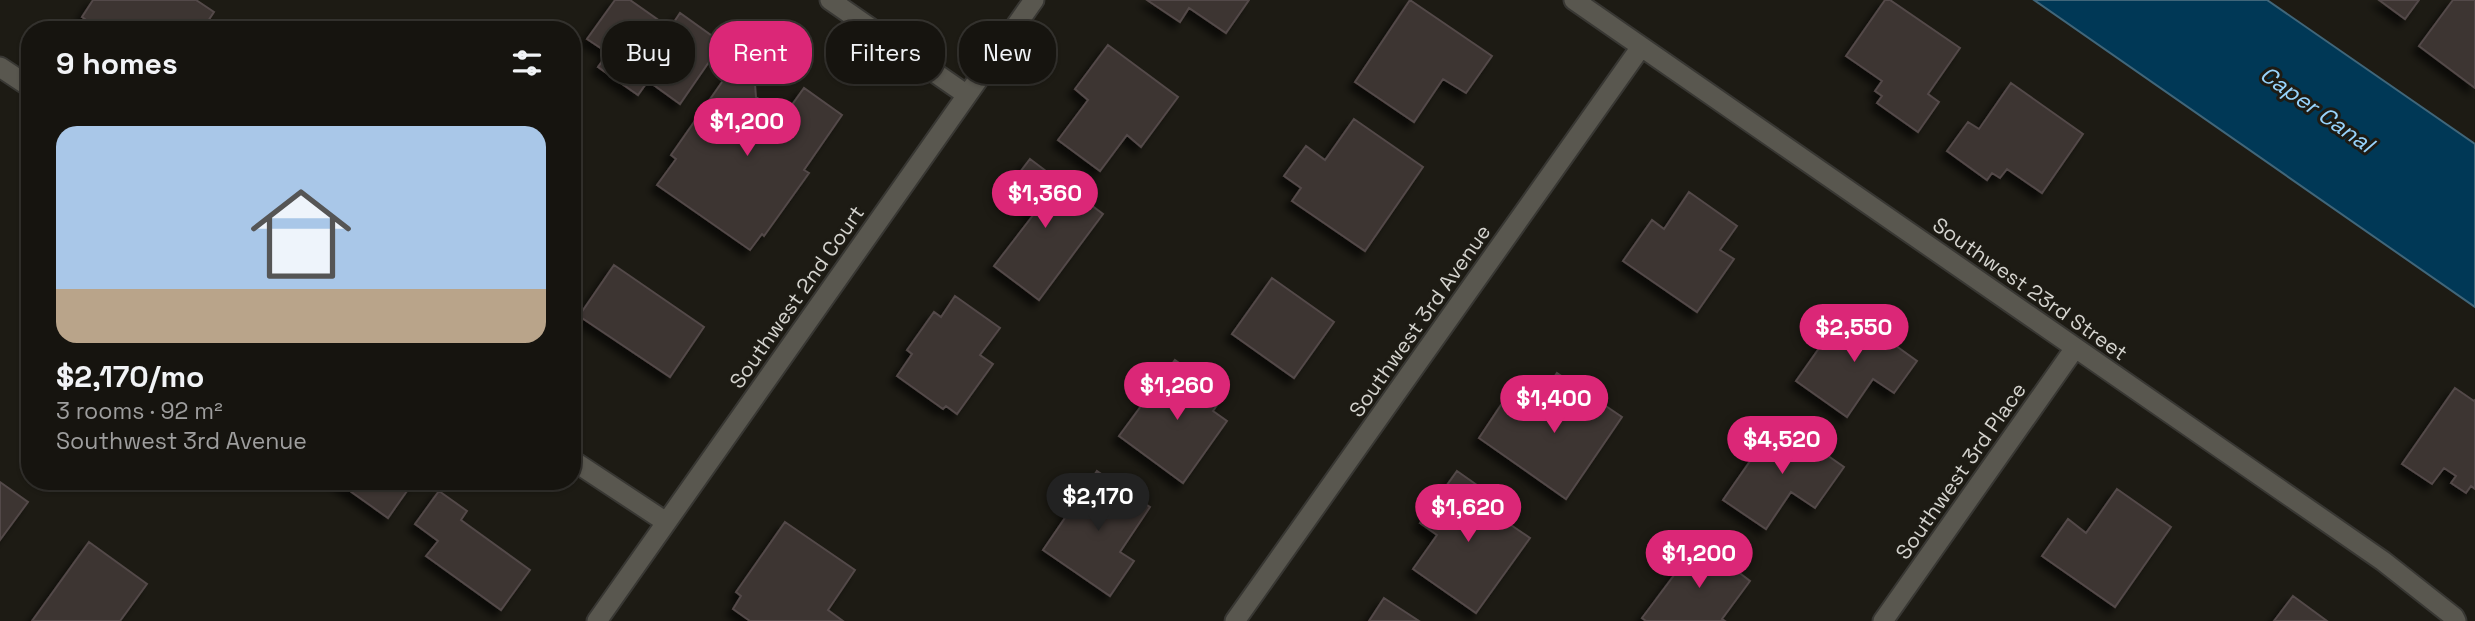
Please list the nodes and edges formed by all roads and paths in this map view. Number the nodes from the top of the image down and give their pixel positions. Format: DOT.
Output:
graph roads {
  1 [pos="830,0"];
  2 [pos="1034,0"];
  3 [pos="1574,0"];
  4 [pos="1641,47"];
  5 [pos="0,67"];
  6 [pos="21,82"];
  7 [pos="967,96"];
  8 [pos="2076,348"];
  9 [pos="581,466"];
  10 [pos="666,522"];
  11 [pos="597,621"];
  12 [pos="1235,621"];
  13 [pos="1883,621"];
  14 [pos="2456,621"];
  1 -- 7 [label="street"];
  2 -- 7 [label="street, Southwest 2nd Court"];
  3 -- 4 [label="street, Southwest 23rd Street"];
  4 -- 8 [label="street, Southwest 23rd Street"];
  4 -- 12 [label="street, Southwest 3rd Avenue"];
  5 -- 6 [label="street"];
  7 -- 10 [label="street, Southwest 2nd Court"];
  8 -- 13 [label="street, Southwest 3rd Place"];
  8 -- 14 [label="street, Southwest 23rd Street"];
  9 -- 10 [label="street"];
  10 -- 11 [label="street, Southwest 2nd Court"];
}
